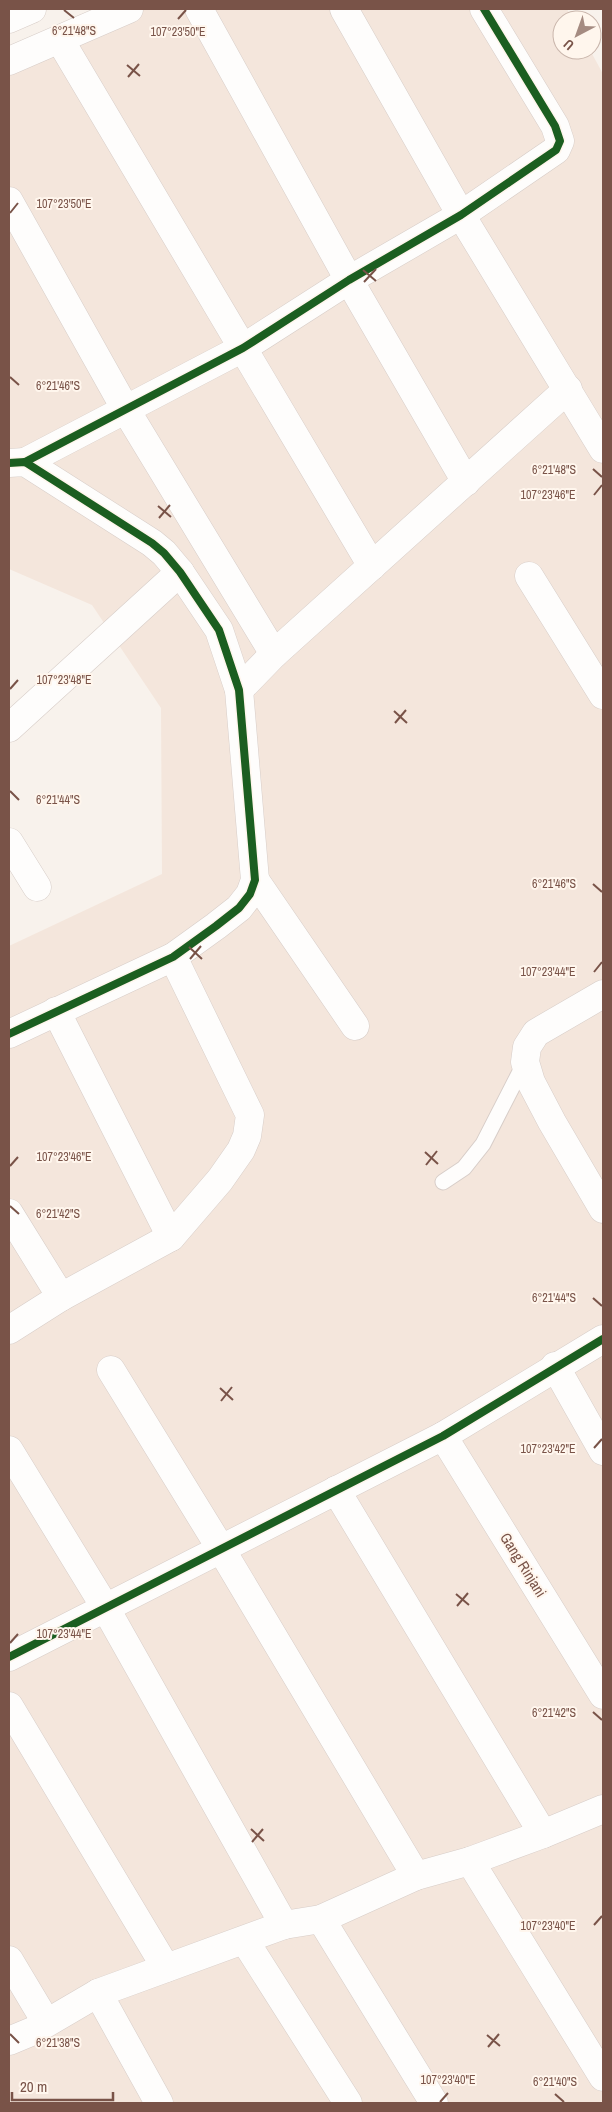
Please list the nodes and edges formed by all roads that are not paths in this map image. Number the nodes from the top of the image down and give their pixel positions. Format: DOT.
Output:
graph roads {
  1 [pos="32,9"];
  2 [pos="129,9"];
  3 [pos="199,9"];
  4 [pos="344,9"];
  5 [pos="484,9"];
  6 [pos="9,20"];
  7 [pos="60,40"];
  8 [pos="9,61"];
  9 [pos="9,200"];
  10 [pos="461,214"];
  11 [pos="349,280"];
  12 [pos="243,348"];
  13 [pos="568,389"];
  14 [pos="126,410"];
  15 [pos="603,448"];
  16 [pos="17,462"];
  17 [pos="466,482"];
  18 [pos="372,566"];
  19 [pos="180,572"];
  20 [pos="529,576"];
  21 [pos="274,654"];
  22 [pos="238,690"];
  23 [pos="603,695"];
  24 [pos="9,728"];
  25 [pos="9,842"];
  26 [pos="255,880"];
  27 [pos="37,887"];
  28 [pos="174,957"];
  29 [pos="603,994"];
  30 [pos="56,1011"];
  31 [pos="355,1026"];
  32 [pos="9,1034"];
  33 [pos="525,1062"];
  34 [pos="443,1182"];
  35 [pos="603,1209"];
  36 [pos="9,1214"];
  37 [pos="171,1237"];
  38 [pos="61,1298"];
  39 [pos="9,1330"];
  40 [pos="603,1338"];
  41 [pos="555,1366"];
  42 [pos="111,1370"];
  43 [pos="443,1436"];
  44 [pos="9,1450"];
  45 [pos="603,1451"];
  46 [pos="336,1490"];
  47 [pos="221,1548"];
  48 [pos="105,1607"];
  49 [pos="9,1657"];
  50 [pos="603,1695"];
  51 [pos="9,1706"];
  52 [pos="603,1809"];
  53 [pos="544,1834"];
  54 [pos="470,1861"];
  55 [pos="416,1876"];
  56 [pos="321,1919"];
  57 [pos="284,1925"];
  58 [pos="245,1941"];
  59 [pos="9,1960"];
  60 [pos="166,1968"];
  61 [pos="98,1993"];
  62 [pos="46,2022"];
  63 [pos="9,2041"];
  64 [pos="603,2077"];
  65 [pos="159,2103"];
  66 [pos="348,2103"];
  67 [pos="434,2103"];
  1 -- 6 [label="street"];
  2 -- 7 [label="street"];
  3 -- 11 [label="street"];
  4 -- 10 [label="street"];
  5 -- 10 [label="street"];
  7 -- 8 [label="street"];
  7 -- 12 [label="street"];
  9 -- 14 [label="street"];
  10 -- 11 [label="street"];
  10 -- 13 [label="street"];
  11 -- 12 [label="street"];
  11 -- 17 [label="street"];
  12 -- 14 [label="street"];
  12 -- 18 [label="street"];
  13 -- 15 [label="street"];
  13 -- 17 [label="street"];
  14 -- 16 [label="street"];
  14 -- 21 [label="street"];
  16 -- 19 [label="street"];
  17 -- 18 [label="street"];
  18 -- 21 [label="street"];
  19 -- 22 [label="street"];
  19 -- 24 [label="street"];
  20 -- 23 [label="street"];
  21 -- 22 [label="street"];
  22 -- 26 [label="street"];
  25 -- 27 [label="street"];
  26 -- 28 [label="street"];
  26 -- 31 [label="street"];
  28 -- 30 [label="street"];
  28 -- 37 [label="street"];
  29 -- 33 [label="street"];
  30 -- 32 [label="street"];
  30 -- 37 [label="street"];
  33 -- 34 [label="lane"];
  33 -- 35 [label="street"];
  36 -- 38 [label="street"];
  37 -- 38 [label="street"];
  38 -- 39 [label="street"];
  40 -- 41 [label="street"];
  41 -- 43 [label="street"];
  41 -- 45 [label="street"];
  42 -- 47 [label="street"];
  43 -- 46 [label="street"];
  43 -- 50 [label="street, Gang Rinjani"];
  44 -- 48 [label="street"];
  46 -- 47 [label="street"];
  46 -- 53 [label="street"];
  47 -- 48 [label="street"];
  47 -- 55 [label="street"];
  48 -- 49 [label="street"];
  48 -- 57 [label="street"];
  51 -- 60 [label="street"];
  52 -- 53 [label="street"];
  53 -- 54 [label="street"];
  54 -- 55 [label="street"];
  54 -- 64 [label="street"];
  55 -- 56 [label="street"];
  56 -- 57 [label="street"];
  56 -- 67 [label="street"];
  57 -- 58 [label="street"];
  58 -- 60 [label="street"];
  58 -- 66 [label="street"];
  59 -- 62 [label="street"];
  60 -- 61 [label="street"];
  61 -- 62 [label="street"];
  61 -- 65 [label="street"];
  62 -- 63 [label="street"];
}
